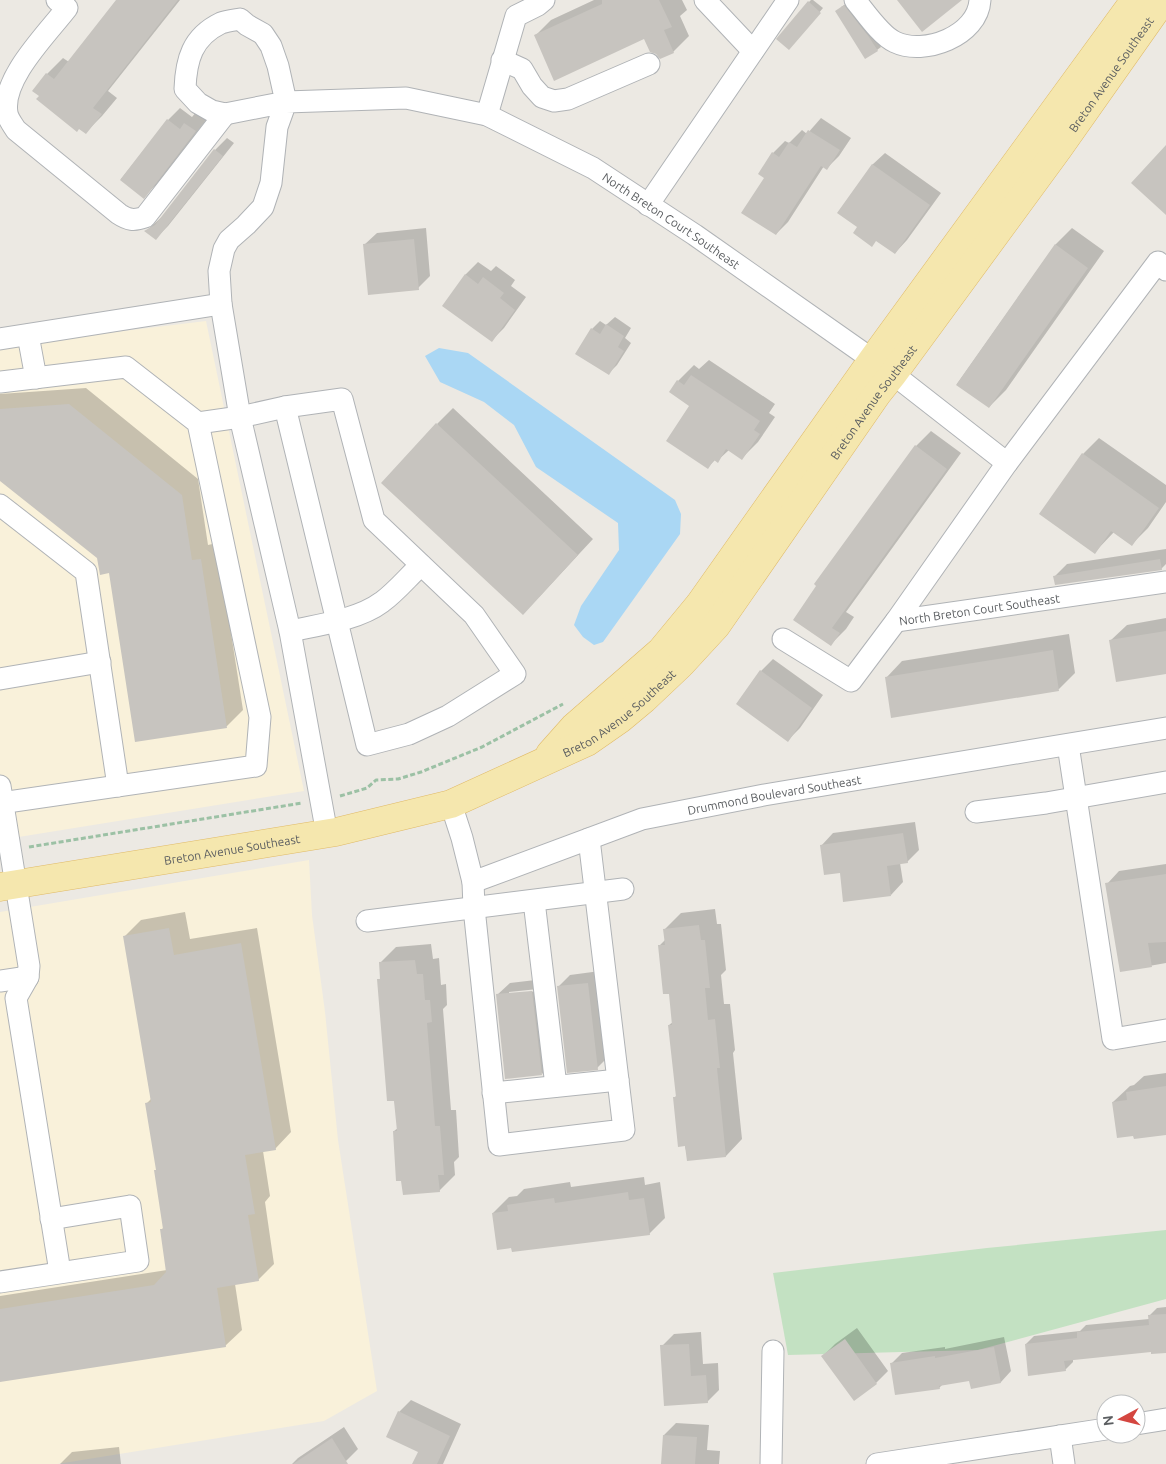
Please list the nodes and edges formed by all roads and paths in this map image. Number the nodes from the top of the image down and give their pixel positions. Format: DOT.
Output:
graph roads {
  1 [pos="57,0"];
  2 [pos="544,0"];
  3 [pos="705,0"];
  4 [pos="788,0"];
  5 [pos="855,0"];
  6 [pos="980,0"];
  7 [pos="1135,0"];
  8 [pos="1162,0"];
  9 [pos="753,51"];
  10 [pos="502,60"];
  11 [pos="649,64"];
  12 [pos="286,102"];
  13 [pos="225,114"];
  14 [pos="487,115"];
  15 [pos="648,205"];
  16 [pos="1166,270"];
  17 [pos="221,304"];
  18 [pos="28,335"];
  19 [pos="0,339"];
  20 [pos="883,367"];
  21 [pos="36,378"];
  22 [pos="0,382"];
  23 [pos="285,407"];
  24 [pos="240,416"];
  25 [pos="198,423"];
  26 [pos="1007,462"];
  27 [pos="0,505"];
  28 [pos="421,565"];
  29 [pos="1166,582"];
  30 [pos="336,621"];
  31 [pos="896,621"];
  32 [pos="290,631"];
  33 [pos="782,639"];
  34 [pos="100,662"];
  35 [pos="0,679"];
  36 [pos="1166,728"];
  37 [pos="1068,744"];
  38 [pos="1166,782"];
  39 [pos="118,786"];
  40 [pos="1,797"];
  41 [pos="1076,798"];
  42 [pos="451,804"];
  43 [pos="976,812"];
  44 [pos="327,834"];
  45 [pos="589,839"];
  46 [pos="472,882"];
  47 [pos="8,886"];
  48 [pos="623,889"];
  49 [pos="595,893"];
  50 [pos="534,901"];
  51 [pos="474,908"];
  52 [pos="367,921"];
  53 [pos="28,977"];
  54 [pos="0,981"];
  55 [pos="1166,1030"];
  56 [pos="618,1080"];
  57 [pos="556,1086"];
  58 [pos="493,1093"];
  59 [pos="51,1219"];
  60 [pos="60,1272"];
  61 [pos="0,1282"];
  62 [pos="773,1351"];
  63 [pos="1166,1418"];
  64 [pos="1146,1422"];
  65 [pos="1096,1431"];
  66 [pos="1060,1436"];
  67 [pos="771,1464"];
  68 [pos="876,1464"];
  69 [pos="1064,1464"];
  1 -- 13 [label="street"];
  2 -- 10 [label="street"];
  3 -- 9 [label="street"];
  4 -- 9 [label="street"];
  5 -- 6 [label="street"];
  7 -- 20 [label="main road, Breton Avenue Southeast"];
  8 -- 20 [label="main road, Breton Avenue Southeast"];
  9 -- 15 [label="street"];
  10 -- 11 [label="street"];
  10 -- 14 [label="street"];
  12 -- 13 [label="street"];
  12 -- 13 [label="street"];
  12 -- 14 [label="street, North Breton Court Southeast"];
  12 -- 17 [label="street"];
  14 -- 15 [label="street, North Breton Court Southeast"];
  15 -- 20 [label="street, North Breton Court Southeast"];
  16 -- 26 [label="street, North Breton Court Southeast"];
  17 -- 18 [label="street"];
  17 -- 24 [label="street"];
  18 -- 19 [label="street"];
  18 -- 21 [label="street"];
  20 -- 26 [label="street, North Breton Court Southeast"];
  20 -- 42 [label="main road, Breton Avenue Southeast"];
  21 -- 22 [label="street"];
  21 -- 25 [label="street"];
  23 -- 24 [label="street"];
  23 -- 28 [label="street"];
  23 -- 30 [label="street"];
  24 -- 25 [label="street"];
  24 -- 32 [label="street"];
  25 -- 39 [label="street"];
  26 -- 31 [label="street, North Breton Court Southeast"];
  27 -- 34 [label="street"];
  28 -- 30 [label="street"];
  28 -- 30 [label="street"];
  29 -- 31 [label="street, North Breton Court Southeast"];
  30 -- 32 [label="street"];
  31 -- 33 [label="street"];
  32 -- 44 [label="street"];
  34 -- 35 [label="street"];
  34 -- 39 [label="street"];
  36 -- 37 [label="street, Drummond Boulevard Southeast"];
  37 -- 41 [label="street"];
  37 -- 45 [label="street, Drummond Boulevard Southeast"];
  38 -- 41 [label="street"];
  39 -- 40 [label="street"];
  40 -- 47 [label="street"];
  41 -- 43 [label="street"];
  41 -- 55 [label="street"];
  42 -- 44 [label="main road, Breton Avenue Southeast"];
  42 -- 46 [label="street"];
  44 -- 47 [label="main road, Breton Avenue Southeast"];
  45 -- 46 [label="street, Drummond Boulevard Southeast"];
  45 -- 49 [label="street"];
  46 -- 51 [label="street"];
  47 -- 53 [label="street"];
  48 -- 49 [label="street"];
  49 -- 50 [label="street"];
  49 -- 56 [label="street"];
  50 -- 51 [label="street"];
  50 -- 57 [label="street"];
  51 -- 52 [label="street"];
  51 -- 58 [label="street"];
  53 -- 54 [label="street"];
  53 -- 59 [label="street"];
  56 -- 57 [label="street"];
  56 -- 58 [label="street"];
  57 -- 58 [label="street"];
  59 -- 60 [label="street"];
  59 -- 60 [label="street"];
  60 -- 61 [label="street"];
  62 -- 67 [label="street"];
  63 -- 64 [label="street"];
  65 -- 66 [label="street"];
  66 -- 68 [label="street"];
  66 -- 69 [label="street"];
}
